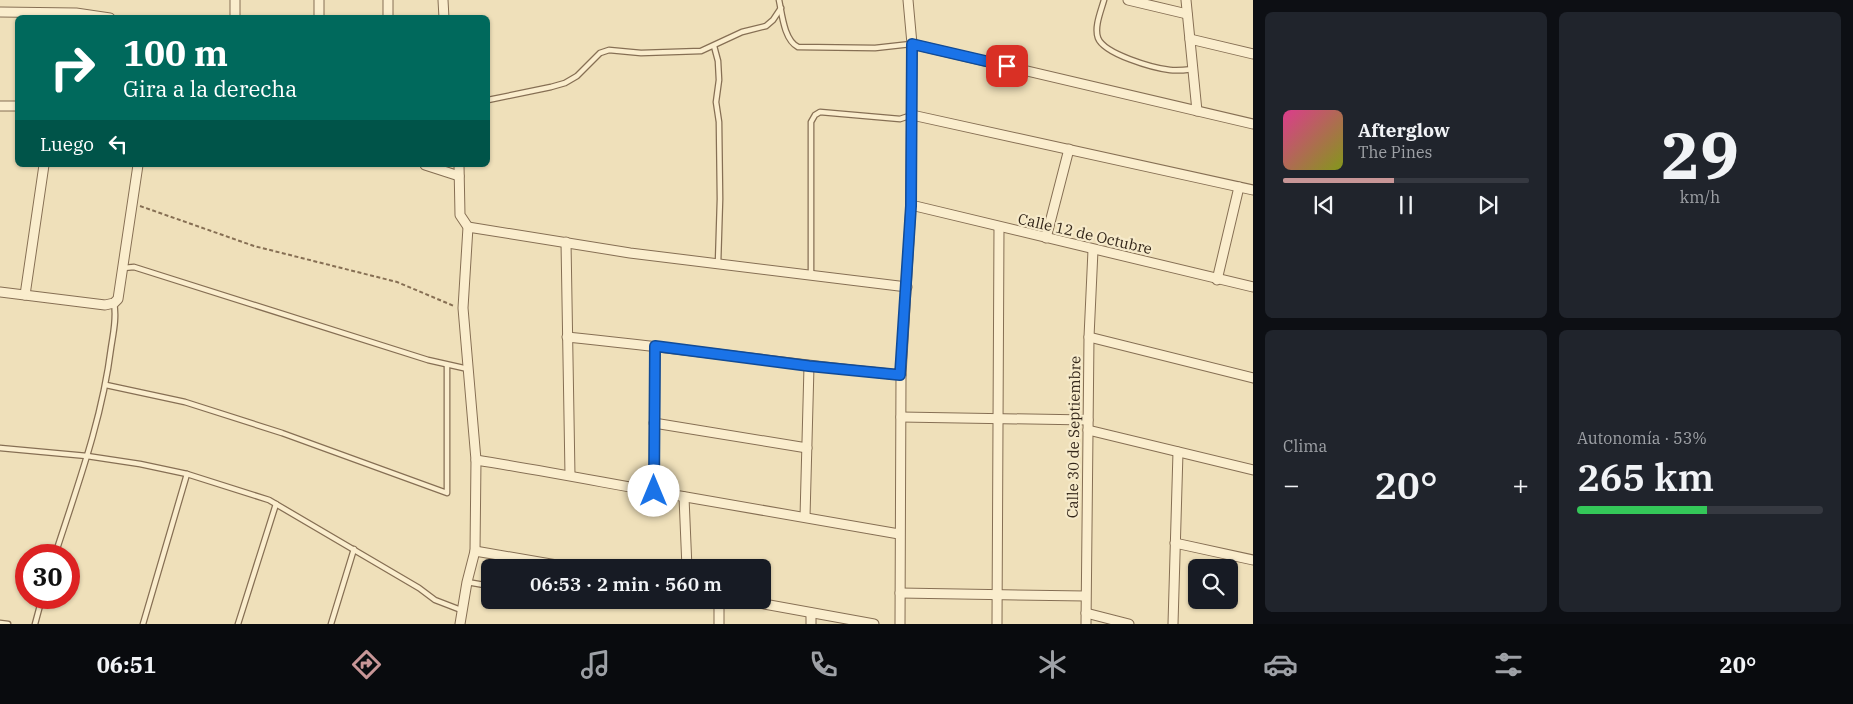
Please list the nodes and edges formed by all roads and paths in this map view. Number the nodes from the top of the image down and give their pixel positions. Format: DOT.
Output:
graph roads {
  1 [pos="235,0"];
  2 [pos="319,0"];
  3 [pos="388,0"];
  4 [pos="443,0"];
  5 [pos="779,0"];
  6 [pos="908,0"];
  7 [pos="1104,0"];
  8 [pos="1128,0"];
  9 [pos="1186,0"];
  10 [pos="781,8"];
  11 [pos="0,12"];
  12 [pos="1187,14"];
  13 [pos="90,15"];
  14 [pos="235,15"];
  15 [pos="319,15"];
  16 [pos="388,15"];
  17 [pos="444,15"];
  18 [pos="1190,39"];
  19 [pos="912,44"];
  20 [pos="714,46"];
  21 [pos="1253,54"];
  22 [pos="1193,69"];
  23 [pos="490,100"];
  24 [pos="0,106"];
  25 [pos="15,106"];
  26 [pos="1197,111"];
  27 [pos="912,115"];
  28 [pos="1253,124"];
  29 [pos="1069,150"];
  30 [pos="44,167"];
  31 [pos="138,167"];
  32 [pos="431,167"];
  33 [pos="459,167"];
  34 [pos="459,176"];
  35 [pos="1239,187"];
  36 [pos="1253,190"];
  37 [pos="132,202"];
  38 [pos="911,206"];
  39 [pos="468,227"];
  40 [pos="998,227"];
  41 [pos="1046,238"];
  42 [pos="566,242"];
  43 [pos="1093,250"];
  44 [pos="718,264"];
  45 [pos="123,268"];
  46 [pos="811,275"];
  47 [pos="1217,280"];
  48 [pos="906,287"];
  49 [pos="1253,287"];
  50 [pos="0,292"];
  51 [pos="25,295"];
  52 [pos="114,303"];
  53 [pos="464,308"];
  54 [pos="567,337"];
  55 [pos="1089,337"];
  56 [pos="655,346"];
  57 [pos="447,366"];
  58 [pos="809,366"];
  59 [pos="468,369"];
  60 [pos="900,375"];
  61 [pos="1253,378"];
  62 [pos="106,385"];
  63 [pos="900,417"];
  64 [pos="998,419"];
  65 [pos="1088,420"];
  66 [pos="654,423"];
  67 [pos="1088,430"];
  68 [pos="0,448"];
  69 [pos="807,448"];
  70 [pos="1178,452"];
  71 [pos="87,456"];
  72 [pos="476,460"];
  73 [pos="1253,470"];
  74 [pos="187,474"];
  75 [pos="570,475"];
  76 [pos="654,491"];
  77 [pos="684,497"];
  78 [pos="276,504"];
  79 [pos="806,516"];
  80 [pos="899,534"];
  81 [pos="59,544"];
  82 [pos="1175,544"];
  83 [pos="354,549"];
  84 [pos="475,551"];
  85 [pos="522,559"];
  86 [pos="687,559"];
  87 [pos="1253,560"];
  88 [pos="467,582"];
  89 [pos="481,584"];
  90 [pos="900,593"];
  91 [pos="997,594"];
  92 [pos="1085,596"];
  93 [pos="771,605"];
  94 [pos="39,609"];
  95 [pos="718,609"];
  96 [pos="462,610"];
  97 [pos="811,613"];
  98 [pos="1086,613"];
  99 [pos="0,623"];
  100 [pos="8,624"];
  101 [pos="35,624"];
  102 [pos="143,624"];
  103 [pos="238,624"];
  104 [pos="331,624"];
  105 [pos="460,624"];
  106 [pos="719,624"];
  107 [pos="811,624"];
  108 [pos="874,624"];
  109 [pos="900,624"];
  110 [pos="997,624"];
  111 [pos="1086,624"];
  112 [pos="1129,624"];
  113 [pos="1173,624"];
  1 -- 14 [label="street"];
  2 -- 15 [label="street"];
  3 -- 16 [label="street"];
  4 -- 17 [label="street"];
  5 -- 10 [label="lane"];
  6 -- 19 [label="street"];
  7 -- 22 [label="lane"];
  8 -- 12 [label="street"];
  9 -- 12 [label="street"];
  10 -- 19 [label="lane"];
  10 -- 20 [label="lane"];
  11 -- 13 [label="street"];
  12 -- 18 [label="street"];
  18 -- 21 [label="street"];
  18 -- 22 [label="street"];
  19 -- 26 [label="street"];
  19 -- 27 [label="street"];
  20 -- 23 [label="lane"];
  20 -- 44 [label="lane"];
  22 -- 26 [label="street"];
  24 -- 25 [label="street"];
  26 -- 28 [label="street"];
  27 -- 29 [label="street"];
  27 -- 38 [label="street"];
  27 -- 46 [label="lane"];
  29 -- 35 [label="street"];
  29 -- 41 [label="street"];
  30 -- 51 [label="street"];
  31 -- 37 [label="street"];
  32 -- 34 [label="street"];
  33 -- 34 [label="street"];
  34 -- 39 [label="street"];
  35 -- 36 [label="street"];
  35 -- 47 [label="street"];
  37 -- 45 [label="street"];
  37 -- 53 [label="path"];
  38 -- 40 [label="street, Calle 12 de Octubre"];
  38 -- 48 [label="street"];
  39 -- 42 [label="street"];
  39 -- 53 [label="street"];
  40 -- 41 [label="street, Calle 12 de Octubre"];
  40 -- 64 [label="street"];
  41 -- 43 [label="street, Calle 12 de Octubre"];
  42 -- 44 [label="street"];
  42 -- 54 [label="street"];
  43 -- 47 [label="street, Calle 12 de Octubre"];
  43 -- 55 [label="street, Calle 30 de Septiembre"];
  44 -- 46 [label="street"];
  45 -- 52 [label="street"];
  45 -- 57 [label="lane"];
  46 -- 48 [label="street"];
  47 -- 49 [label="street, Calle 12 de Octubre"];
  48 -- 60 [label="street"];
  50 -- 51 [label="street"];
  51 -- 52 [label="street"];
  52 -- 62 [label="lane"];
  53 -- 59 [label="street"];
  54 -- 56 [label="street"];
  54 -- 75 [label="street"];
  55 -- 61 [label="street"];
  55 -- 65 [label="street, Calle 30 de Septiembre"];
  56 -- 58 [label="street"];
  56 -- 66 [label="street"];
  57 -- 59 [label="lane"];
  57 -- 62 [label="lane"];
  58 -- 60 [label="street"];
  58 -- 69 [label="street"];
  59 -- 72 [label="street"];
  60 -- 63 [label="street"];
  62 -- 71 [label="lane"];
  63 -- 64 [label="street"];
  63 -- 80 [label="street"];
  64 -- 65 [label="street"];
  64 -- 91 [label="street"];
  65 -- 67 [label="street, Calle 30 de Septiembre"];
  66 -- 69 [label="street"];
  66 -- 76 [label="street"];
  67 -- 70 [label="street"];
  67 -- 92 [label="street, Calle 30 de Septiembre"];
  68 -- 71 [label="lane"];
  69 -- 79 [label="street"];
  70 -- 73 [label="street"];
  70 -- 82 [label="street"];
  71 -- 74 [label="lane"];
  71 -- 81 [label="lane"];
  72 -- 75 [label="street"];
  72 -- 84 [label="street"];
  74 -- 78 [label="lane"];
  74 -- 102 [label="lane"];
  75 -- 76 [label="street"];
  76 -- 77 [label="street"];
  77 -- 79 [label="street"];
  77 -- 86 [label="street"];
  78 -- 83 [label="lane"];
  78 -- 103 [label="lane"];
  79 -- 80 [label="street"];
  80 -- 90 [label="street"];
  82 -- 87 [label="street"];
  82 -- 113 [label="street"];
  83 -- 96 [label="lane"];
  83 -- 104 [label="lane"];
  84 -- 85 [label="street"];
  84 -- 88 [label="street"];
  88 -- 89 [label="lane"];
  88 -- 96 [label="street"];
  90 -- 91 [label="street"];
  90 -- 109 [label="street"];
  91 -- 92 [label="street"];
  91 -- 110 [label="street"];
  92 -- 98 [label="street, Calle 30 de Septiembre"];
  93 -- 97 [label="street"];
  94 -- 101 [label="lane"];
  95 -- 106 [label="street"];
  96 -- 105 [label="street"];
  97 -- 107 [label="street"];
  97 -- 108 [label="street"];
  98 -- 111 [label="street, Calle 30 de Septiembre"];
  98 -- 112 [label="street"];
  99 -- 100 [label="lane"];
}
